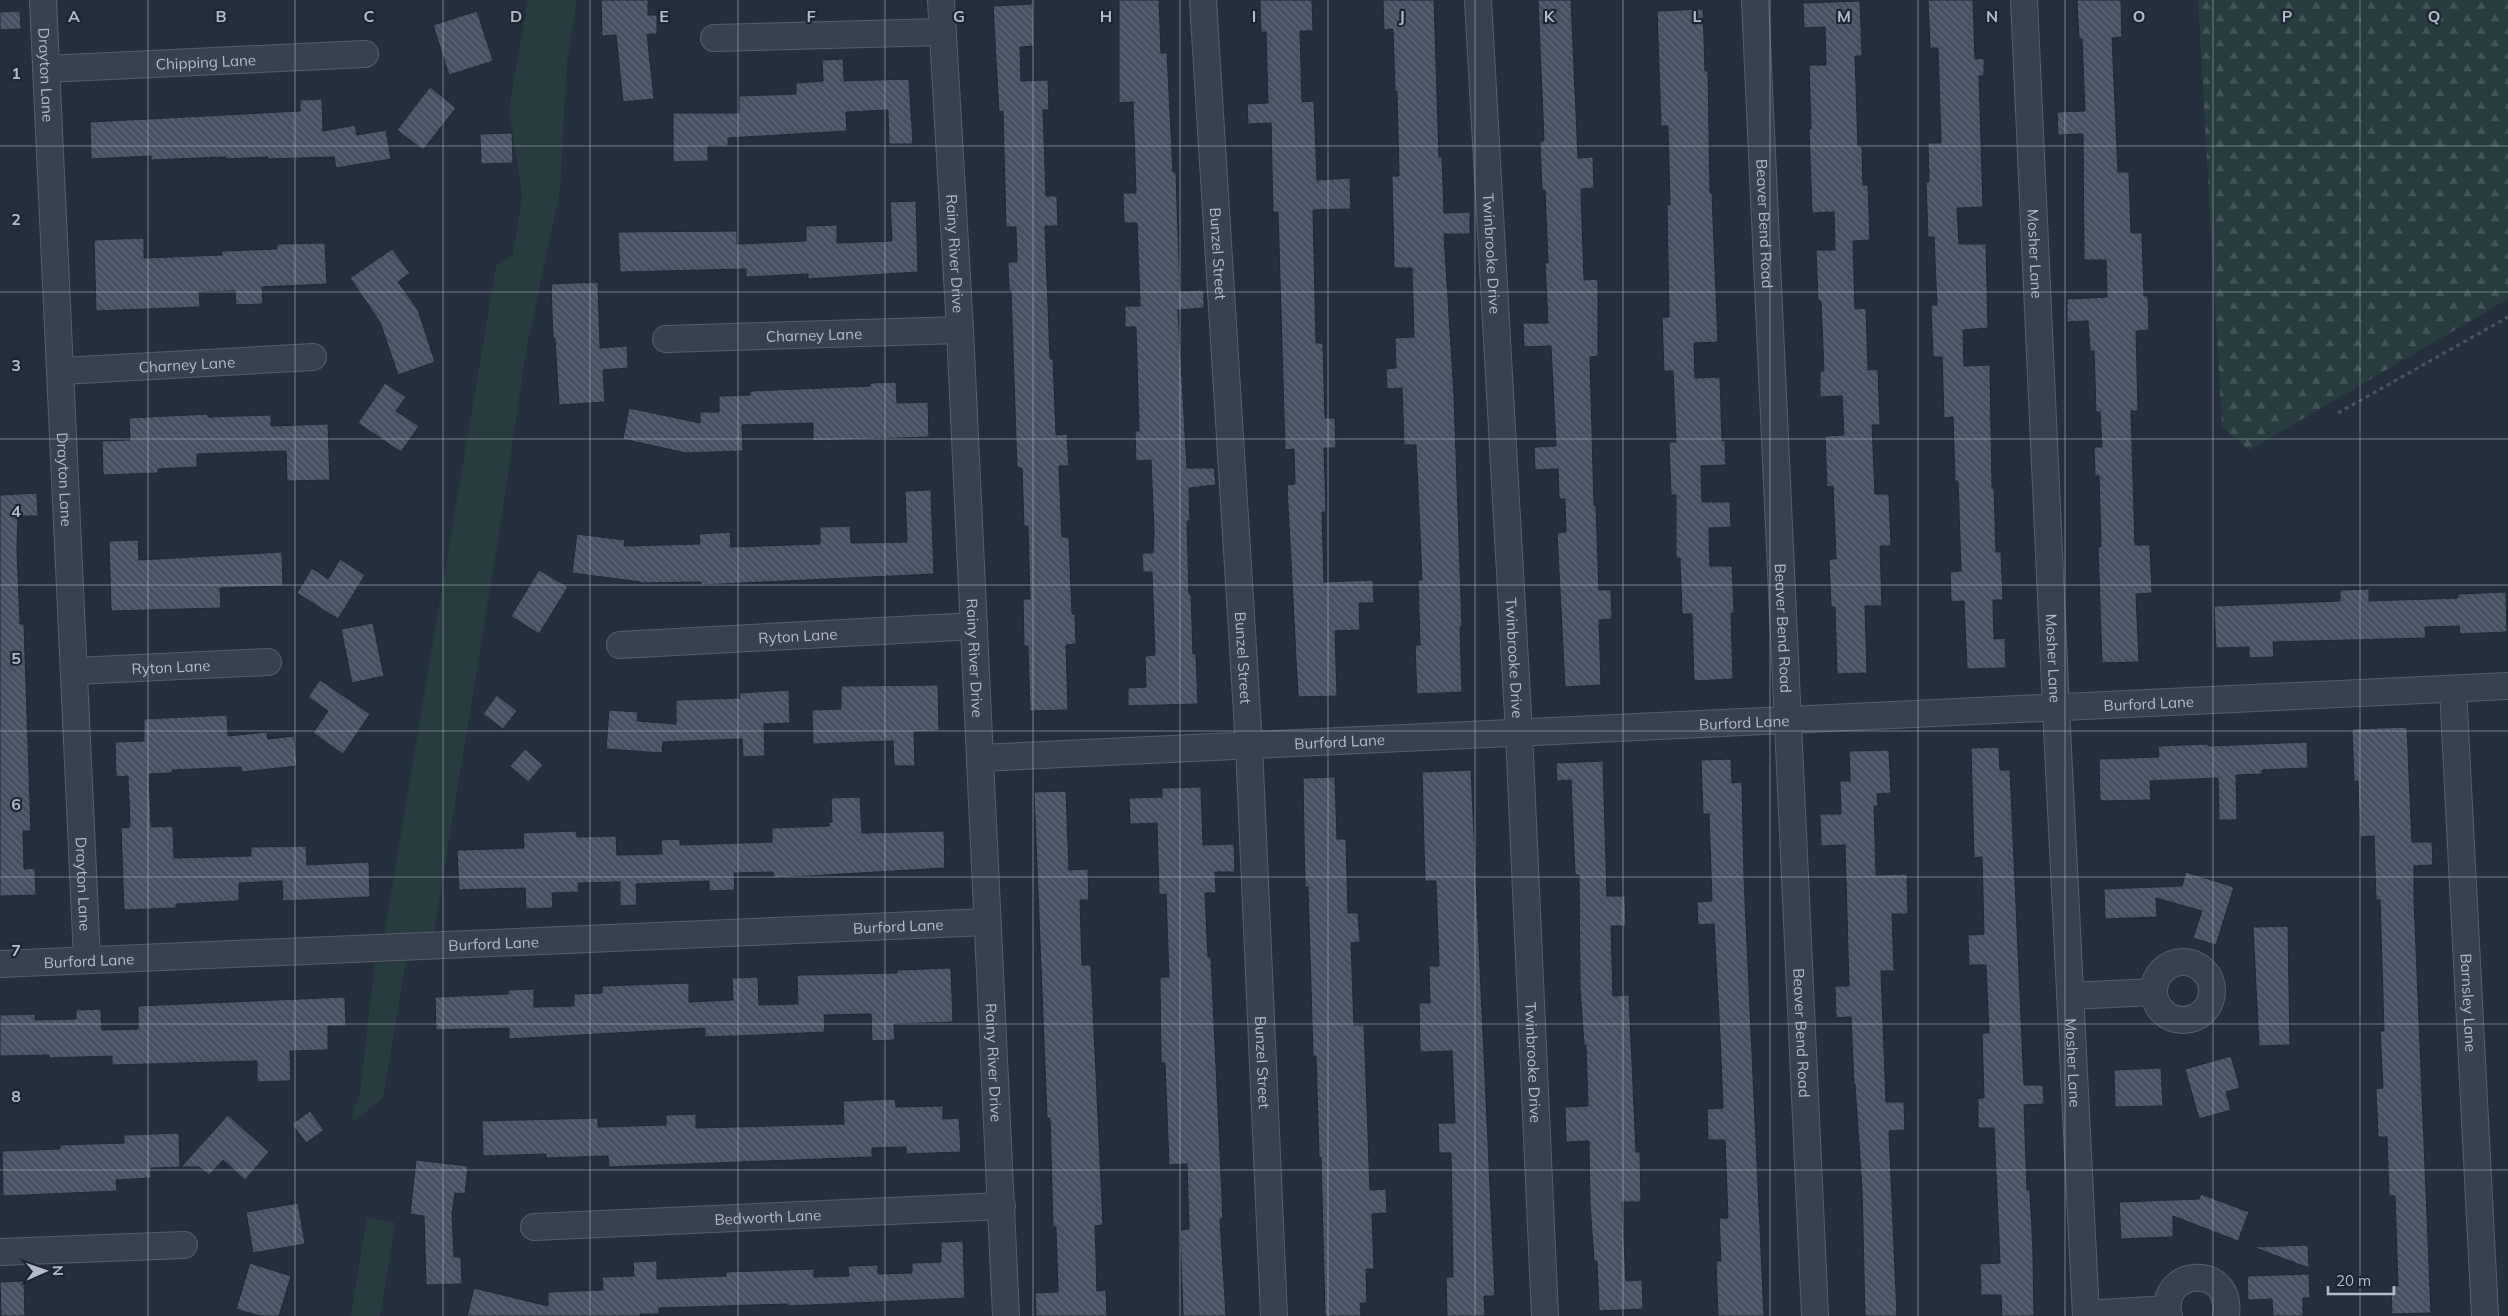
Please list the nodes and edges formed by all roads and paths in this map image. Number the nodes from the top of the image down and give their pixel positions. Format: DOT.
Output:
graph roads {
  1 [pos="43,0"];
  2 [pos="940,0"];
  3 [pos="1203,0"];
  4 [pos="1478,0"];
  5 [pos="1755,0"];
  6 [pos="2024,0"];
  7 [pos="943,32"];
  8 [pos="714,38"];
  9 [pos="365,54"];
  10 [pos="46,69"];
  11 [pos="2508,317"];
  12 [pos="960,330"];
  13 [pos="666,339"];
  14 [pos="313,357"];
  15 [pos="62,371"];
  16 [pos="2338,413"];
  17 [pos="974,626"];
  18 [pos="620,645"];
  19 [pos="268,662"];
  20 [pos="75,671"];
  21 [pos="2508,686"];
  22 [pos="2453,689"];
  23 [pos="2056,708"];
  24 [pos="1789,720"];
  25 [pos="1519,733"];
  26 [pos="1248,746"];
  27 [pos="980,758"];
  28 [pos="987,922"];
  29 [pos="87,959"];
  30 [pos="0,964"];
  31 [pos="2154,992"];
  32 [pos="2070,996"];
  33 [pos="1002,1206"];
  34 [pos="534,1228"];
  35 [pos="184,1245"];
  36 [pos="0,1252"];
  37 [pos="2168,1313"];
  38 [pos="2086,1315"];
  39 [pos="1006,1316"];
  40 [pos="1274,1316"];
  41 [pos="1546,1316"];
  42 [pos="1815,1316"];
  43 [pos="2226,1316"];
  44 [pos="2485,1316"];
  1 -- 10 [label="street, Drayton Lane"];
  2 -- 7 [label="street, Rainy River Drive"];
  3 -- 26 [label="street, Bunzel Street"];
  4 -- 25 [label="street, Twinbrooke Drive"];
  5 -- 24 [label="street, Beaver Bend Road"];
  6 -- 23 [label="street, Mosher Lane"];
  7 -- 8 [label="street"];
  7 -- 12 [label="street, Rainy River Drive"];
  9 -- 10 [label="street, Chipping Lane"];
  10 -- 15 [label="street, Drayton Lane"];
  11 -- 16 [label="path"];
  12 -- 13 [label="street, Charney Lane"];
  12 -- 17 [label="street, Rainy River Drive"];
  14 -- 15 [label="street, Charney Lane"];
  15 -- 20 [label="street, Drayton Lane"];
  17 -- 18 [label="street, Ryton Lane"];
  17 -- 27 [label="street, Rainy River Drive"];
  19 -- 20 [label="street, Ryton Lane"];
  20 -- 29 [label="street, Drayton Lane"];
  21 -- 22 [label="street, Burford Lane"];
  22 -- 23 [label="street, Burford Lane"];
  22 -- 44 [label="street, Barnsley Lane"];
  23 -- 24 [label="street, Burford Lane"];
  23 -- 32 [label="street, Mosher Lane"];
  24 -- 25 [label="street, Burford Lane"];
  24 -- 42 [label="street, Beaver Bend Road"];
  25 -- 26 [label="street, Burford Lane"];
  25 -- 41 [label="street, Twinbrooke Drive"];
  26 -- 27 [label="street, Burford Lane"];
  26 -- 40 [label="street, Bunzel Street"];
  27 -- 28 [label="street, Rainy River Drive"];
  28 -- 29 [label="street, Burford Lane"];
  28 -- 33 [label="street, Rainy River Drive"];
  29 -- 30 [label="street, Burford Lane"];
  31 -- 32 [label="street"];
  32 -- 38 [label="street, Mosher Lane"];
  33 -- 34 [label="street, Bedworth Lane"];
  33 -- 39 [label="street, Rainy River Drive"];
  35 -- 36 [label="street"];
  37 -- 38 [label="street"];
  37 -- 43 [label="street"];
}
